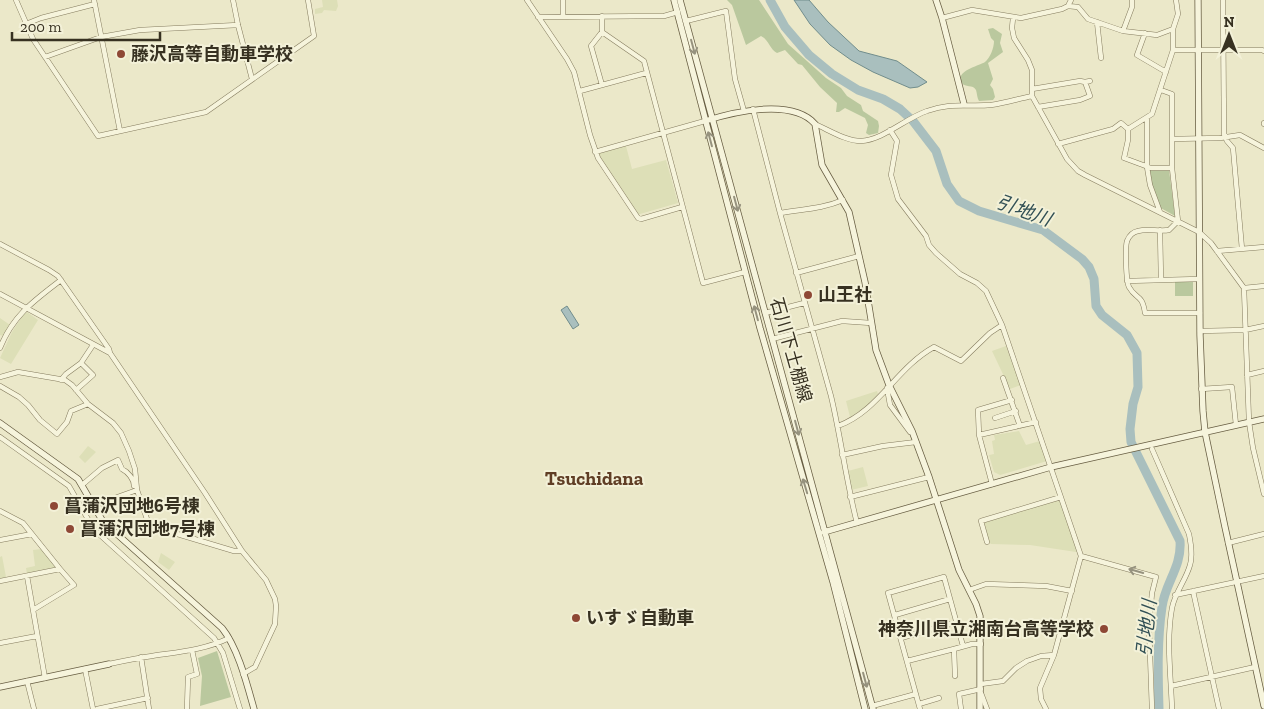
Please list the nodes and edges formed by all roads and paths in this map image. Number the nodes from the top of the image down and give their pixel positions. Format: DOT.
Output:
graph roads {
  1 [pos="16,0"];
  2 [pos="233,0"];
  3 [pos="308,0"];
  4 [pos="527,0"];
  5 [pos="563,0"];
  6 [pos="674,0"];
  7 [pos="680,0"];
  8 [pos="936,0"];
  9 [pos="1071,0"];
  10 [pos="1132,0"];
  11 [pos="1176,0"];
  12 [pos="1198,0"];
  13 [pos="1223,0"];
  14 [pos="95,2"];
  15 [pos="1068,6"];
  16 [pos="678,12"];
  17 [pos="564,16"];
  18 [pos="602,16"];
  19 [pos="538,17"];
  20 [pos="942,18"];
  21 [pos="1013,18"];
  22 [pos="686,21"];
  23 [pos="1096,22"];
  24 [pos="26,24"];
  25 [pos="238,26"];
  26 [pos="1174,29"];
  27 [pos="1123,31"];
  28 [pos="602,32"];
  29 [pos="1145,33"];
  30 [pos="101,37"];
  31 [pos="1173,50"];
  32 [pos="1198,50"];
  33 [pos="1223,50"];
  34 [pos="1264,52"];
  35 [pos="45,57"];
  36 [pos="1101,58"];
  37 [pos="1166,72"];
  38 [pos="646,73"];
  39 [pos="252,79"];
  40 [pos="602,85"];
  41 [pos="1032,89"];
  42 [pos="1161,90"];
  43 [pos="580,92"];
  44 [pos="1032,96"];
  45 [pos="964,104"];
  46 [pos="1038,107"];
  47 [pos="753,109"];
  48 [pos="744,111"];
  49 [pos="713,118"];
  50 [pos="1147,119"];
  51 [pos="705,121"];
  52 [pos="815,124"];
  53 [pos="1128,129"];
  54 [pos="890,130"];
  55 [pos="120,131"];
  56 [pos="662,133"];
  57 [pos="1199,138"];
  58 [pos="1225,138"];
  59 [pos="1172,139"];
  60 [pos="1058,144"];
  61 [pos="1264,148"];
  62 [pos="595,152"];
  63 [pos="1147,167"];
  64 [pos="1172,168"];
  65 [pos="843,200"];
  66 [pos="682,207"];
  67 [pos="1160,212"];
  68 [pos="780,213"];
  69 [pos="1178,221"];
  70 [pos="1160,230"];
  71 [pos="1199,232"];
  72 [pos="0,244"];
  73 [pos="1264,247"];
  74 [pos="1242,249"];
  75 [pos="1217,251"];
  76 [pos="859,256"];
  77 [pos="745,272"];
  78 [pos="796,273"];
  79 [pos="1199,279"];
  80 [pos="61,280"];
  81 [pos="1161,280"];
  82 [pos="1127,281"];
  83 [pos="1264,286"];
  84 [pos="1244,288"];
  85 [pos="0,294"];
  86 [pos="804,302"];
  87 [pos="25,308"];
  88 [pos="765,313"];
  89 [pos="1200,313"];
  90 [pos="871,323"];
  91 [pos="1002,325"];
  92 [pos="1264,326"];
  93 [pos="811,328"];
  94 [pos="1245,330"];
  95 [pos="1200,331"];
  96 [pos="772,339"];
  97 [pos="763,341"];
  98 [pos="93,344"];
  99 [pos="0,348"];
  100 [pos="110,354"];
  101 [pos="81,363"];
  102 [pos="1264,371"];
  103 [pos="1247,374"];
  104 [pos="0,377"];
  105 [pos="1003,378"];
  106 [pos="61,380"];
  107 [pos="0,386"];
  108 [pos="888,386"];
  109 [pos="1201,389"];
  110 [pos="76,390"];
  111 [pos="1012,400"];
  112 [pos="88,404"];
  113 [pos="1016,411"];
  114 [pos="996,418"];
  115 [pos="1264,419"];
  116 [pos="1036,422"];
  117 [pos="1250,422"];
  118 [pos="0,423"];
  119 [pos="1236,425"];
  120 [pos="838,426"];
  121 [pos="1020,426"];
  122 [pos="1205,432"];
  123 [pos="979,435"];
  124 [pos="0,436"];
  125 [pos="915,439"];
  126 [pos="1152,447"];
  127 [pos="842,455"];
  128 [pos="1264,465"];
  129 [pos="1257,466"];
  130 [pos="1051,467"];
  131 [pos="930,477"];
  132 [pos="992,484"];
  133 [pos="82,485"];
  134 [pos="136,490"];
  135 [pos="1264,494"];
  136 [pos="850,497"];
  137 [pos="1061,497"];
  138 [pos="937,500"];
  139 [pos="0,511"];
  140 [pos="96,511"];
  141 [pos="857,523"];
  142 [pos="822,532"];
  143 [pos="32,534"];
  144 [pos="1264,534"];
  145 [pos="0,540"];
  146 [pos="987,542"];
  147 [pos="1228,543"];
  148 [pos="242,551"];
  149 [pos="1081,556"];
  150 [pos="60,569"];
  151 [pos="27,576"];
  152 [pos="1264,576"];
  153 [pos="0,581"];
  154 [pos="1237,582"];
  155 [pos="969,590"];
  156 [pos="1072,590"];
  157 [pos="1193,591"];
  158 [pos="1175,595"];
  159 [pos="950,599"];
  160 [pos="33,610"];
  161 [pos="895,615"];
  162 [pos="957,622"];
  163 [pos="37,636"];
  164 [pos="229,638"];
  165 [pos="901,638"];
  166 [pos="0,643"];
  167 [pos="218,643"];
  168 [pos="981,644"];
  169 [pos="964,646"];
  170 [pos="954,649"];
  171 [pos="192,650"];
  172 [pos="1054,655"];
  173 [pos="142,657"];
  174 [pos="908,661"];
  175 [pos="109,664"];
  176 [pos="1255,667"];
  177 [pos="85,669"];
  178 [pos="243,674"];
  179 [pos="955,676"];
  180 [pos="1212,677"];
  181 [pos="45,678"];
  182 [pos="27,681"];
  183 [pos="1171,686"];
  184 [pos="0,687"];
  185 [pos="981,688"];
  186 [pos="916,694"];
  187 [pos="148,698"];
  188 [pos="939,698"];
  189 [pos="1264,706"];
  190 [pos="920,707"];
  191 [pos="872,708"];
  192 [pos="34,709"];
  193 [pos="95,709"];
  194 [pos="149,709"];
  195 [pos="187,709"];
  196 [pos="240,709"];
  197 [pos="254,709"];
  198 [pos="865,709"];
  199 [pos="961,709"];
  200 [pos="980,709"];
  201 [pos="987,709"];
  202 [pos="1046,709"];
  203 [pos="1152,709"];
  204 [pos="1172,709"];
  205 [pos="1219,709"];
  1 -- 24 [label="street"];
  2 -- 25 [label="street"];
  3 -- 39 [label="street"];
  4 -- 19 [label="street"];
  5 -- 17 [label="street"];
  6 -- 16 [label="street, 石川下土棚線"];
  7 -- 22 [label="street, 石川下土棚線"];
  8 -- 20 [label="street"];
  9 -- 15 [label="street"];
  10 -- 27 [label="street"];
  11 -- 26 [label="street"];
  12 -- 32 [label="street"];
  13 -- 33 [label="street"];
  14 -- 24 [label="street"];
  14 -- 30 [label="street"];
  15 -- 21 [label="street"];
  15 -- 23 [label="street"];
  16 -- 18 [label="street"];
  16 -- 51 [label="street, 石川下土棚線"];
  17 -- 18 [label="street"];
  17 -- 19 [label="street"];
  18 -- 28 [label="street"];
  19 -- 43 [label="street"];
  20 -- 21 [label="street"];
  20 -- 45 [label="street"];
  21 -- 41 [label="street"];
  22 -- 48 [label="street"];
  22 -- 49 [label="street, 石川下土棚線, one-way"];
  23 -- 27 [label="street"];
  23 -- 36 [label="street"];
  24 -- 35 [label="street"];
  25 -- 30 [label="street"];
  25 -- 39 [label="street"];
  26 -- 29 [label="street"];
  26 -- 31 [label="street"];
  27 -- 29 [label="street"];
  28 -- 38 [label="street"];
  28 -- 40 [label="street"];
  29 -- 37 [label="street"];
  30 -- 35 [label="street"];
  30 -- 55 [label="street"];
  31 -- 32 [label="street"];
  31 -- 37 [label="street"];
  32 -- 33 [label="street"];
  32 -- 57 [label="street"];
  33 -- 34 [label="street"];
  33 -- 58 [label="street"];
  35 -- 55 [label="street"];
  37 -- 42 [label="street"];
  38 -- 40 [label="street"];
  38 -- 56 [label="street"];
  39 -- 55 [label="street"];
  40 -- 43 [label="street"];
  41 -- 44 [label="street"];
  41 -- 46 [label="street"];
  42 -- 50 [label="street"];
  42 -- 59 [label="street"];
  43 -- 62 [label="street"];
  44 -- 45 [label="street"];
  44 -- 46 [label="street"];
  45 -- 54 [label="street"];
  46 -- 60 [label="street"];
  47 -- 48 [label="street"];
  47 -- 52 [label="street"];
  47 -- 68 [label="street"];
  48 -- 49 [label="street"];
  49 -- 51 [label="street"];
  49 -- 88 [label="street, 石川下土棚線, one-way"];
  50 -- 53 [label="street"];
  50 -- 63 [label="street"];
  51 -- 56 [label="street"];
  77 -- 51 [label="street, 石川下土棚線, one-way"];
  52 -- 54 [label="street"];
  52 -- 65 [label="street"];
  53 -- 60 [label="street"];
  53 -- 63 [label="street"];
  54 -- 91 [label="street"];
  56 -- 62 [label="street"];
  56 -- 66 [label="street"];
  57 -- 58 [label="street"];
  57 -- 59 [label="street"];
  57 -- 71 [label="street"];
  58 -- 61 [label="street"];
  58 -- 74 [label="street"];
  59 -- 64 [label="street"];
  60 -- 67 [label="street"];
  62 -- 66 [label="street"];
  63 -- 64 [label="street"];
  63 -- 67 [label="street"];
  64 -- 69 [label="street"];
  65 -- 68 [label="street"];
  65 -- 76 [label="street"];
  66 -- 77 [label="street"];
  67 -- 69 [label="street"];
  68 -- 78 [label="street"];
  69 -- 70 [label="street"];
  69 -- 71 [label="street"];
  70 -- 81 [label="street"];
  70 -- 82 [label="street"];
  71 -- 75 [label="street"];
  71 -- 79 [label="street"];
  72 -- 80 [label="street"];
  73 -- 74 [label="street"];
  74 -- 75 [label="street"];
  75 -- 84 [label="street"];
  76 -- 78 [label="street"];
  76 -- 90 [label="street"];
  97 -- 77 [label="street, 石川下土棚線, one-way"];
  78 -- 86 [label="street"];
  79 -- 81 [label="street"];
  79 -- 89 [label="street"];
  80 -- 87 [label="street"];
  80 -- 100 [label="street"];
  81 -- 82 [label="street"];
  82 -- 89 [label="street"];
  83 -- 84 [label="street"];
  84 -- 94 [label="street"];
  85 -- 87 [label="street"];
  86 -- 88 [label="street"];
  86 -- 93 [label="street"];
  87 -- 98 [label="street"];
  87 -- 99 [label="street"];
  88 -- 96 [label="street, 石川下土棚線"];
  89 -- 95 [label="street"];
  90 -- 93 [label="street"];
  90 -- 108 [label="street"];
  91 -- 108 [label="street"];
  91 -- 116 [label="street"];
  92 -- 94 [label="street"];
  93 -- 96 [label="street"];
  93 -- 120 [label="street"];
  94 -- 95 [label="street"];
  94 -- 103 [label="street"];
  95 -- 109 [label="street"];
  96 -- 97 [label="street"];
  96 -- 142 [label="street, 石川下土棚線, one-way"];
  142 -- 97 [label="street, 石川下土棚線, one-way"];
  98 -- 100 [label="street"];
  98 -- 101 [label="street"];
  100 -- 148 [label="street"];
  101 -- 106 [label="street"];
  101 -- 110 [label="street"];
  102 -- 103 [label="street"];
  103 -- 117 [label="street"];
  104 -- 106 [label="street"];
  105 -- 111 [label="street"];
  106 -- 110 [label="street"];
  107 -- 112 [label="street"];
  108 -- 120 [label="street"];
  108 -- 125 [label="street"];
  109 -- 119 [label="street"];
  109 -- 122 [label="street"];
  110 -- 112 [label="street"];
  111 -- 113 [label="street"];
  111 -- 123 [label="street"];
  112 -- 134 [label="street"];
  113 -- 114 [label="street"];
  113 -- 121 [label="street"];
  115 -- 117 [label="street"];
  116 -- 121 [label="street"];
  116 -- 130 [label="street"];
  117 -- 119 [label="street"];
  117 -- 129 [label="street"];
  118 -- 133 [label="street"];
  119 -- 122 [label="street"];
  120 -- 127 [label="street"];
  121 -- 123 [label="street"];
  122 -- 126 [label="street"];
  122 -- 147 [label="street"];
  123 -- 132 [label="street"];
  124 -- 167 [label="street"];
  125 -- 127 [label="street"];
  125 -- 131 [label="street"];
  126 -- 130 [label="street"];
  126 -- 158 [label="street"];
  127 -- 136 [label="street"];
  128 -- 129 [label="street"];
  129 -- 135 [label="street"];
  130 -- 132 [label="street"];
  130 -- 137 [label="street"];
  131 -- 136 [label="street"];
  131 -- 138 [label="street"];
  132 -- 138 [label="street"];
  133 -- 134 [label="street"];
  133 -- 140 [label="street"];
  134 -- 140 [label="street"];
  134 -- 148 [label="street"];
  136 -- 141 [label="street"];
  137 -- 146 [label="street"];
  137 -- 149 [label="street"];
  138 -- 141 [label="street"];
  138 -- 155 [label="street"];
  139 -- 143 [label="street"];
  140 -- 164 [label="street"];
  141 -- 142 [label="street"];
  142 -- 191 [label="street, 石川下土棚線, one-way"];
  142 -- 198 [label="street, 石川下土棚線"];
  143 -- 145 [label="street"];
  143 -- 150 [label="street"];
  144 -- 147 [label="street"];
  147 -- 154 [label="street"];
  148 -- 178 [label="street"];
  149 -- 156 [label="street"];
  203 -- 149 [label="street, one-way"];
  150 -- 151 [label="street"];
  150 -- 160 [label="street"];
  151 -- 153 [label="street"];
  151 -- 160 [label="street"];
  152 -- 154 [label="street"];
  154 -- 157 [label="street"];
  154 -- 176 [label="street"];
  155 -- 156 [label="street"];
  155 -- 168 [label="street"];
  156 -- 172 [label="street"];
  157 -- 158 [label="street"];
  157 -- 180 [label="street"];
  158 -- 183 [label="street"];
  159 -- 161 [label="street"];
  159 -- 161 [label="street"];
  159 -- 162 [label="street"];
  160 -- 163 [label="street"];
  161 -- 165 [label="street"];
  162 -- 165 [label="street"];
  162 -- 169 [label="street"];
  163 -- 166 [label="street"];
  163 -- 181 [label="street"];
  164 -- 167 [label="street"];
  164 -- 178 [label="street"];
  165 -- 174 [label="street"];
  167 -- 171 [label="street"];
  167 -- 196 [label="street"];
  168 -- 169 [label="street"];
  168 -- 185 [label="street"];
  169 -- 170 [label="street"];
  170 -- 174 [label="street"];
  170 -- 179 [label="street"];
  171 -- 173 [label="street"];
  171 -- 195 [label="street"];
  172 -- 185 [label="street"];
  172 -- 202 [label="street"];
  173 -- 175 [label="street"];
  173 -- 187 [label="street"];
  174 -- 186 [label="street"];
  175 -- 177 [label="street"];
  176 -- 180 [label="street"];
  176 -- 189 [label="street"];
  177 -- 181 [label="street"];
  177 -- 193 [label="street"];
  178 -- 197 [label="street"];
  180 -- 183 [label="street"];
  180 -- 205 [label="street"];
  181 -- 182 [label="street"];
  182 -- 184 [label="street"];
  182 -- 192 [label="street"];
  183 -- 204 [label="street"];
  185 -- 199 [label="street"];
  185 -- 200 [label="street"];
  185 -- 201 [label="street"];
  186 -- 190 [label="street"];
  186 -- 191 [label="street"];
  187 -- 193 [label="street"];
  187 -- 194 [label="street"];
  188 -- 190 [label="street"];
}
